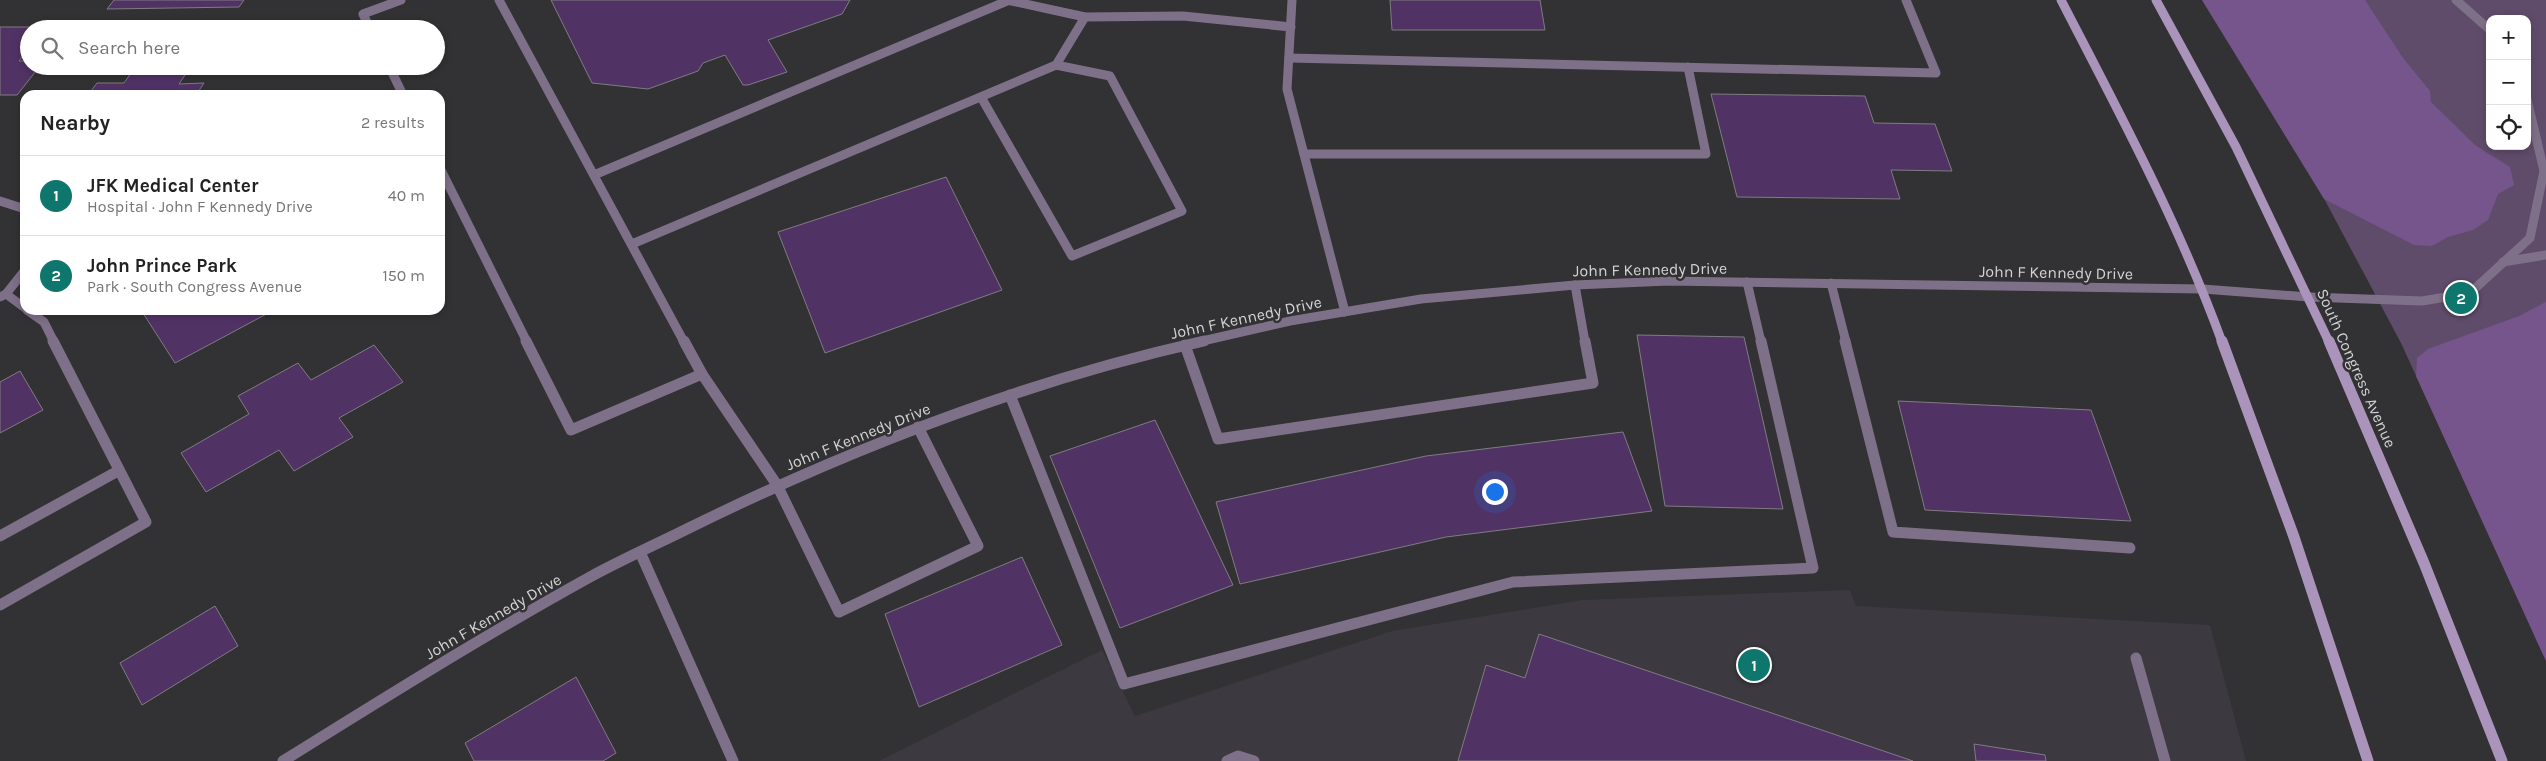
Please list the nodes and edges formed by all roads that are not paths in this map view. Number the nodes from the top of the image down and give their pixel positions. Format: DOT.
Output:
graph roads {
  1 [pos="372,0"];
  2 [pos="401,0"];
  3 [pos="499,0"];
  4 [pos="1007,0"];
  5 [pos="1292,0"];
  6 [pos="1906,0"];
  7 [pos="2061,0"];
  8 [pos="2156,0"];
  9 [pos="2456,0"];
  10 [pos="362,14"];
  11 [pos="1085,17"];
  12 [pos="365,20"];
  13 [pos="2486,26"];
  14 [pos="1291,27"];
  15 [pos="1289,58"];
  16 [pos="1056,65"];
  17 [pos="1688,67"];
  18 [pos="393,75"];
  19 [pos="401,90"];
  20 [pos="980,97"];
  21 [pos="2528,105"];
  22 [pos="1304,154"];
  23 [pos="594,175"];
  24 [pos="445,178"];
  25 [pos="0,201"];
  26 [pos="20,207"];
  27 [pos="632,244"];
  28 [pos="2546,255"];
  29 [pos="2503,262"];
  30 [pos="20,276"];
  31 [pos="1747,282"];
  32 [pos="1831,283"];
  33 [pos="1575,285"];
  34 [pos="2203,289"];
  35 [pos="3,295"];
  36 [pos="2310,297"];
  37 [pos="20,305"];
  38 [pos="1345,312"];
  39 [pos="34,315"];
  40 [pos="1185,345"];
  41 [pos="702,374"];
  42 [pos="1010,395"];
  43 [pos="918,427"];
  44 [pos="118,471"];
  45 [pos="777,485"];
  46 [pos="0,536"];
  47 [pos="2130,548"];
  48 [pos="640,552"];
  49 [pos="0,605"];
  50 [pos="2136,658"];
  51 [pos="283,761"];
  52 [pos="733,761"];
  53 [pos="1227,761"];
  54 [pos="1254,761"];
  55 [pos="2165,761"];
  56 [pos="2368,761"];
  57 [pos="2502,761"];
  1 -- 10 [label="street"];
  2 -- 10 [label="street"];
  3 -- 23 [label="street"];
  4 -- 11 [label="street"];
  4 -- 23 [label="street"];
  5 -- 14 [label="street"];
  6 -- 17 [label="street"];
  7 -- 34 [label="main road"];
  8 -- 36 [label="main road, South Congress Avenue"];
  9 -- 13 [label="street"];
  10 -- 12 [label="street"];
  11 -- 14 [label="street"];
  11 -- 16 [label="street"];
  14 -- 15 [label="street"];
  15 -- 17 [label="street"];
  15 -- 22 [label="street"];
  16 -- 20 [label="street"];
  16 -- 20 [label="street"];
  17 -- 22 [label="street"];
  18 -- 19 [label="street"];
  20 -- 27 [label="street"];
  21 -- 29 [label="street, John F Kennedy Drive"];
  22 -- 38 [label="street"];
  23 -- 27 [label="street"];
  24 -- 41 [label="street"];
  25 -- 26 [label="street"];
  27 -- 41 [label="street"];
  28 -- 29 [label="street"];
  29 -- 36 [label="street, John F Kennedy Drive"];
  30 -- 35 [label="street"];
  31 -- 32 [label="street, John F Kennedy Drive"];
  31 -- 33 [label="street, John F Kennedy Drive"];
  31 -- 42 [label="street"];
  32 -- 34 [label="street, John F Kennedy Drive"];
  32 -- 47 [label="street"];
  33 -- 38 [label="street, John F Kennedy Drive"];
  33 -- 40 [label="street"];
  34 -- 36 [label="street, John F Kennedy Drive"];
  34 -- 56 [label="main road"];
  35 -- 37 [label="street"];
  36 -- 57 [label="main road, South Congress Avenue"];
  38 -- 40 [label="street, John F Kennedy Drive"];
  39 -- 44 [label="street"];
  40 -- 42 [label="street, John F Kennedy Drive"];
  41 -- 45 [label="street"];
  42 -- 43 [label="street, John F Kennedy Drive"];
  43 -- 45 [label="street, John F Kennedy Drive"];
  43 -- 45 [label="street"];
  44 -- 46 [label="street"];
  44 -- 49 [label="street"];
  45 -- 48 [label="street, John F Kennedy Drive"];
  48 -- 51 [label="street, John F Kennedy Drive"];
  48 -- 52 [label="street"];
  50 -- 55 [label="street"];
  53 -- 54 [label="street"];
}
